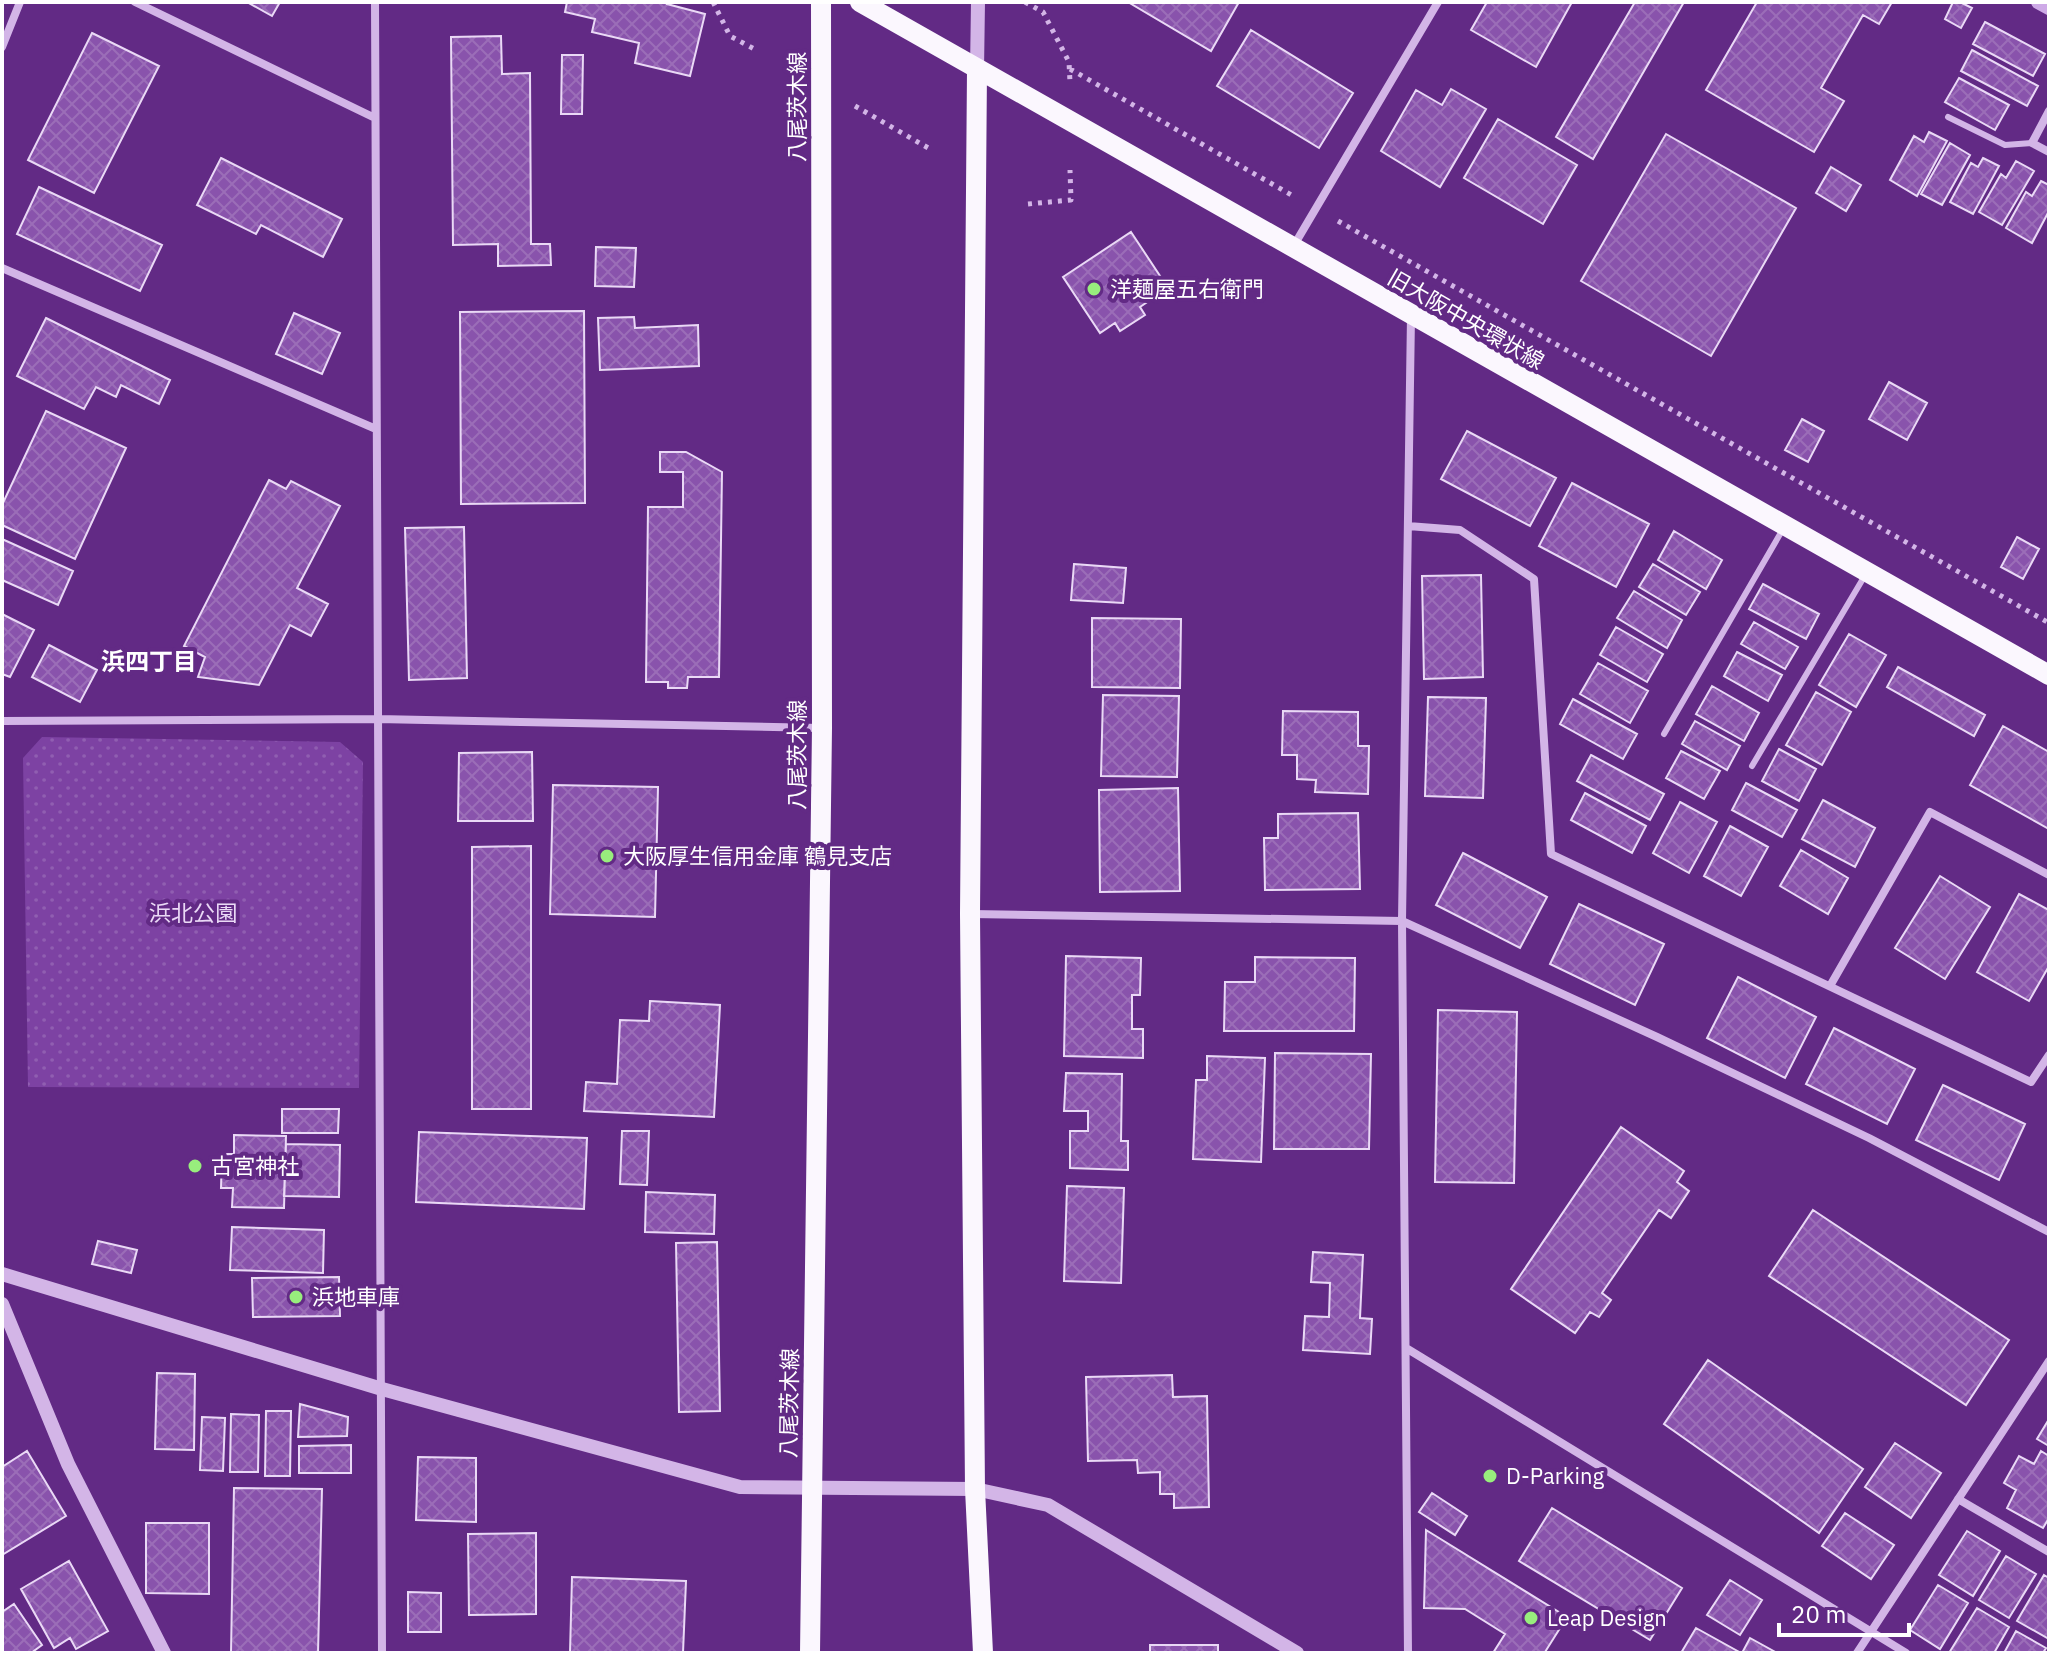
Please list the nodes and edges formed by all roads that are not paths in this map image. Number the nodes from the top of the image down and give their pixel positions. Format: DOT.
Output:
graph roads {
  1 [pos="20,2"];
  2 [pos="135,2"];
  3 [pos="375,2"];
  4 [pos="821,2"];
  5 [pos="860,2"];
  6 [pos="978,2"];
  7 [pos="1438,2"];
  8 [pos="2,47"];
  9 [pos="977,70"];
  10 [pos="2049,111"];
  11 [pos="1948,117"];
  12 [pos="375,118"];
  13 [pos="2032,143"];
  14 [pos="2049,152"];
  15 [pos="1293,248"];
  16 [pos="2,268"];
  17 [pos="1411,316"];
  18 [pos="376,429"];
  19 [pos="1408,526"];
  20 [pos="1784,526"];
  21 [pos="1867,573"];
  22 [pos="2049,675"];
  23 [pos="378,719"];
  24 [pos="2,721"];
  25 [pos="822,728"];
  26 [pos="1664,734"];
  27 [pos="1752,766"];
  28 [pos="2049,875"];
  29 [pos="970,914"];
  30 [pos="1402,921"];
  31 [pos="1830,986"];
  32 [pos="2049,1055"];
  33 [pos="2049,1232"];
  34 [pos="2,1274"];
  35 [pos="2,1304"];
  36 [pos="1406,1348"];
  37 [pos="2049,1361"];
  38 [pos="382,1389"];
  39 [pos="812,1488"];
  40 [pos="975,1489"];
  41 [pos="1958,1499"];
  42 [pos="2049,1552"];
  43 [pos="1871,1631"];
  44 [pos="164,1653"];
  45 [pos="382,1653"];
  46 [pos="810,1653"];
  47 [pos="983,1653"];
  48 [pos="1297,1653"];
  49 [pos="1408,1653"];
  50 [pos="1857,1653"];
  51 [pos="1906,1653"];
  1 -- 8 [label="street"];
  2 -- 12 [label="street"];
  3 -- 12 [label="street"];
  4 -- 25 [label="main road, 八尾茨木線"];
  5 -- 9 [label="main road, 旧大阪中央環状線"];
  6 -- 9 [label="street"];
  7 -- 15 [label="street"];
  9 -- 15 [label="main road, 旧大阪中央環状線"];
  9 -- 29 [label="main road"];
  10 -- 13 [label="street"];
  11 -- 13 [label="lane"];
  12 -- 18 [label="street"];
  13 -- 14 [label="street"];
  15 -- 17 [label="main road, 旧大阪中央環状線"];
  16 -- 18 [label="street"];
  17 -- 19 [label="street"];
  17 -- 20 [label="main road, 旧大阪中央環状線"];
  18 -- 23 [label="street"];
  19 -- 30 [label="street"];
  19 -- 31 [label="street"];
  20 -- 21 [label="main road, 旧大阪中央環状線"];
  20 -- 26 [label="lane"];
  21 -- 22 [label="main road, 旧大阪中央環状線"];
  21 -- 27 [label="lane"];
  23 -- 24 [label="street"];
  23 -- 25 [label="street"];
  23 -- 38 [label="street"];
  25 -- 39 [label="main road, 八尾茨木線"];
  28 -- 31 [label="street"];
  29 -- 30 [label="street"];
  29 -- 40 [label="main road"];
  30 -- 33 [label="street"];
  30 -- 36 [label="street"];
  31 -- 32 [label="street"];
  34 -- 38 [label="street"];
  35 -- 44 [label="street"];
  36 -- 43 [label="street"];
  36 -- 49 [label="street"];
  37 -- 41 [label="street"];
  38 -- 39 [label="street"];
  38 -- 45 [label="street"];
  39 -- 40 [label="street"];
  39 -- 46 [label="main road, 八尾茨木線"];
  40 -- 47 [label="main road"];
  40 -- 48 [label="street"];
  41 -- 42 [label="street"];
  41 -- 43 [label="street"];
  43 -- 50 [label="street"];
  43 -- 51 [label="street"];
}
